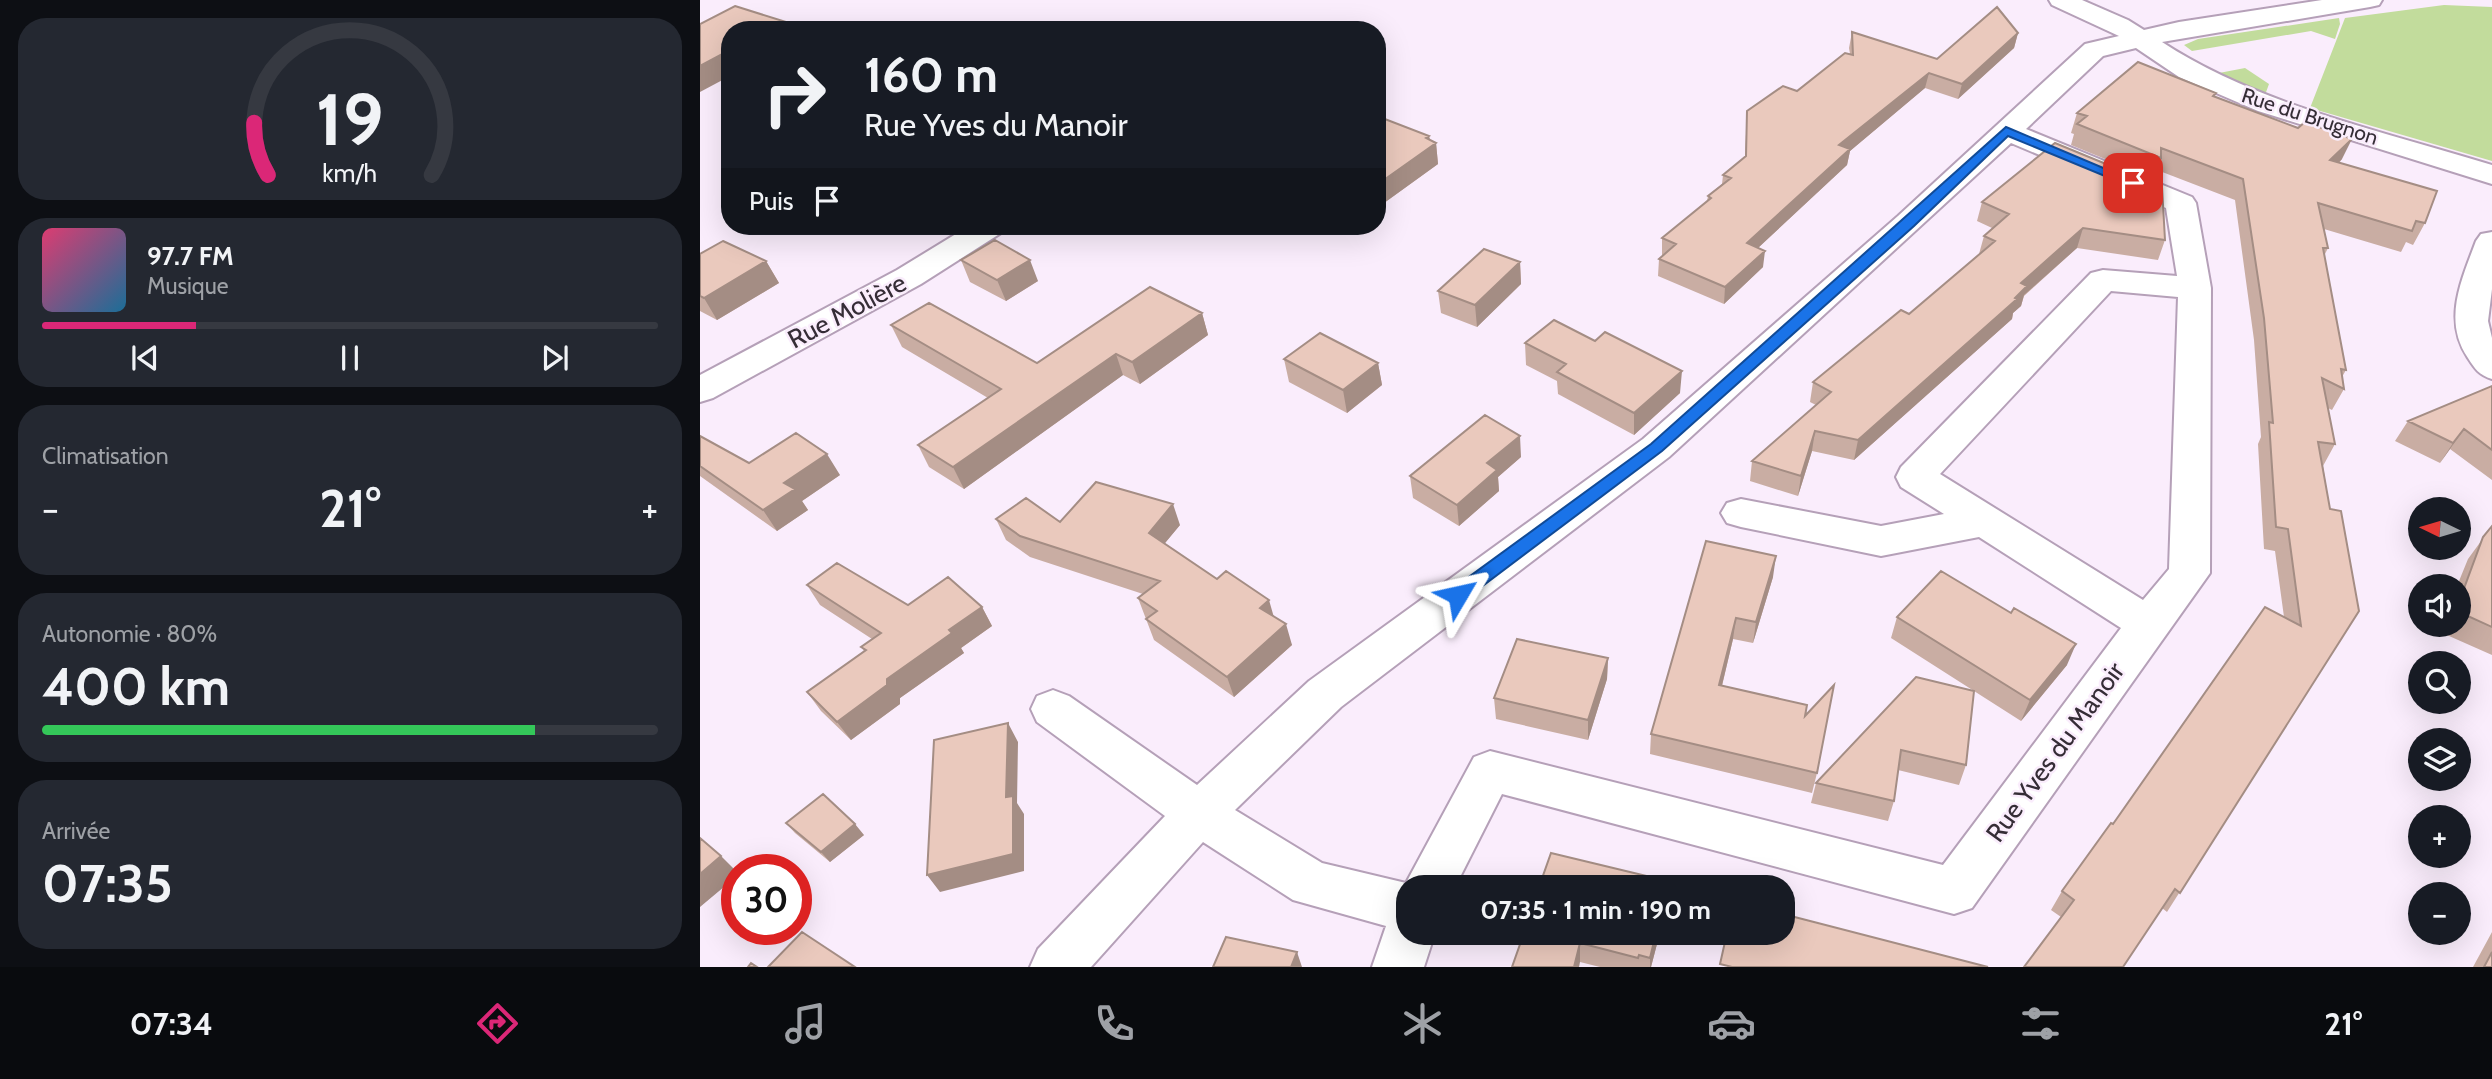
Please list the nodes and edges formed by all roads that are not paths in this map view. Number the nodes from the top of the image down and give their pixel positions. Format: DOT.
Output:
graph roads {
  1 [pos="2061,0"];
  2 [pos="2370,0"];
  3 [pos="2137,38"];
  4 [pos="2006,131"];
  5 [pos="2492,175"];
  6 [pos="976,235"];
  7 [pos="2492,242"];
  8 [pos="2195,288"];
  9 [pos="2492,366"];
  10 [pos="700,390"];
  11 [pos="1741,513"];
  12 [pos="1985,521"];
  13 [pos="2148,624"];
  14 [pos="1053,709"];
  15 [pos="1199,813"];
  16 [pos="1435,875"];
  17 [pos="1396,905"];
  18 [pos="1405,945"];
  19 [pos="1056,967"];
  20 [pos="1398,967"];
  1 -- 3 [label="street, Rue du Brugnon"];
  2 -- 3 [label="street"];
  3 -- 4 [label="street"];
  3 -- 5 [label="street, Rue du Brugnon"];
  4 -- 8 [label="street, Rue Yves du Manoir"];
  4 -- 15 [label="street"];
  6 -- 10 [label="street, Rue Molière"];
  7 -- 9 [label="street"];
  8 -- 12 [label="street"];
  8 -- 13 [label="street, Rue Yves du Manoir"];
  11 -- 12 [label="street"];
  12 -- 13 [label="street"];
  13 -- 16 [label="street, Rue Yves du Manoir"];
  14 -- 15 [label="street"];
  15 -- 17 [label="street"];
  15 -- 19 [label="street"];
  18 -- 20 [label="street"];
}
